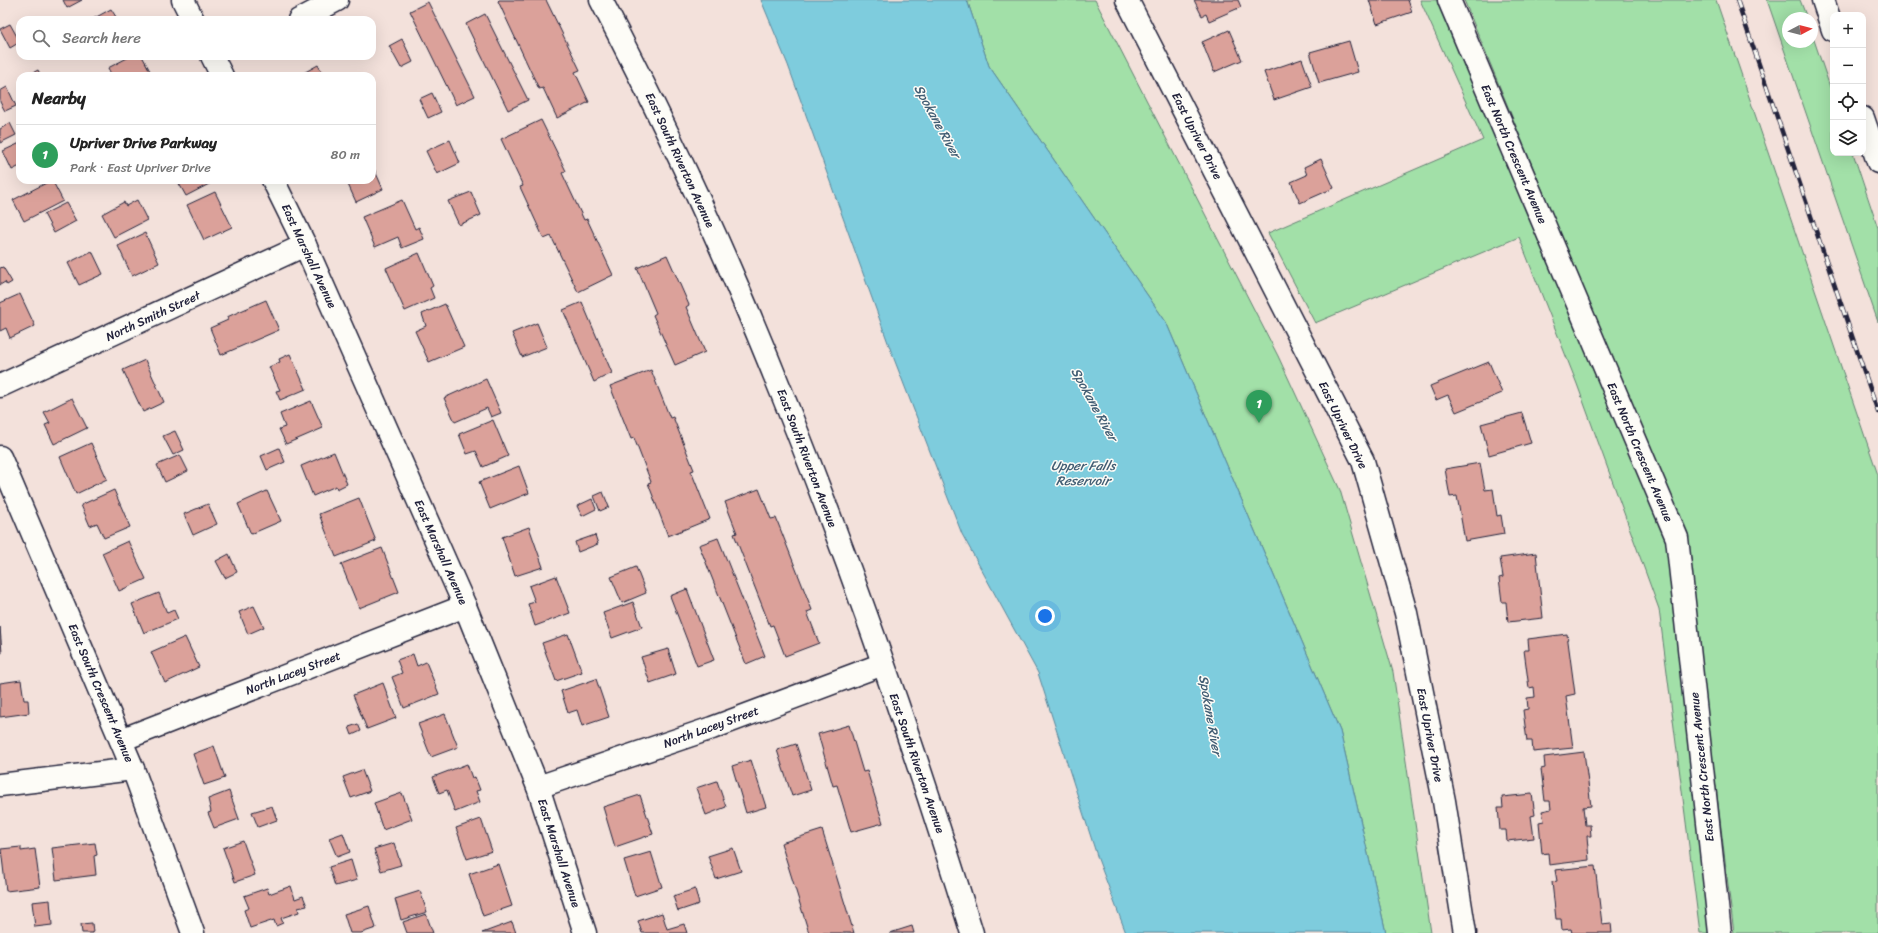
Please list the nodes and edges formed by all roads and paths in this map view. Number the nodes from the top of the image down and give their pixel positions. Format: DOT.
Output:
graph roads {
  1 [pos="183,0"];
  2 [pos="337,0"];
  3 [pos="601,0"];
  4 [pos="1127,0"];
  5 [pos="1449,0"];
  6 [pos="1823,0"];
  7 [pos="191,16"];
  8 [pos="307,16"];
  9 [pos="1830,21"];
  10 [pos="1864,120"];
  11 [pos="1878,162"];
  12 [pos="275,184"];
  13 [pos="305,245"];
  14 [pos="0,386"];
  15 [pos="0,457"];
  16 [pos="466,606"];
  17 [pos="883,664"];
  18 [pos="121,740"];
  19 [pos="133,769"];
  20 [pos="0,785"];
  21 [pos="538,787"];
  22 [pos="193,933"];
  23 [pos="585,933"];
  24 [pos="972,933"];
  25 [pos="1465,933"];
  26 [pos="1720,933"];
  1 -- 7 [label="street"];
  2 -- 8 [label="street"];
  3 -- 17 [label="street, East South Riverton Avenue"];
  4 -- 25 [label="street, East Upriver Drive"];
  5 -- 26 [label="street, East North Crescent Avenue"];
  6 -- 9 [label="street"];
  10 -- 11 [label="street"];
  12 -- 13 [label="street, East Marshall Avenue"];
  13 -- 14 [label="street, North Smith Street"];
  13 -- 16 [label="street, East Marshall Avenue"];
  15 -- 18 [label="street, East South Crescent Avenue"];
  16 -- 18 [label="street, North Lacey Street"];
  16 -- 21 [label="street, East Marshall Avenue"];
  17 -- 21 [label="street, North Lacey Street"];
  17 -- 24 [label="street, East South Riverton Avenue"];
  18 -- 19 [label="street, East South Crescent Avenue"];
  19 -- 20 [label="street"];
  19 -- 22 [label="street, East South Crescent Avenue"];
  21 -- 23 [label="street, East Marshall Avenue"];
}
